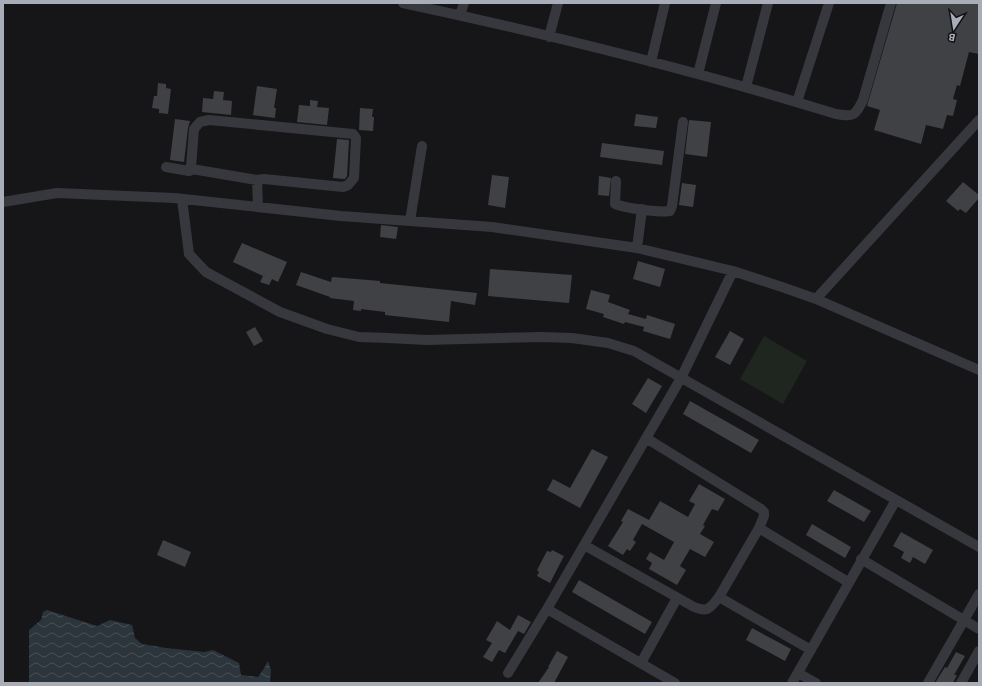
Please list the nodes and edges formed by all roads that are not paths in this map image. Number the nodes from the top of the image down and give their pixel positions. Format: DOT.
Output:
graph roads {
  1 [pos="405,3"];
  2 [pos="464,3"];
  3 [pos="558,3"];
  4 [pos="666,3"];
  5 [pos="716,3"];
  6 [pos="768,3"];
  7 [pos="829,3"];
  8 [pos="891,3"];
  9 [pos="460,15"];
  10 [pos="549,37"];
  11 [pos="651,62"];
  12 [pos="698,74"];
  13 [pos="746,87"];
  14 [pos="797,102"];
  15 [pos="979,120"];
  16 [pos="683,122"];
  17 [pos="422,146"];
  18 [pos="166,167"];
  19 [pos="192,169"];
  20 [pos="257,180"];
  21 [pos="616,181"];
  22 [pos="182,199"];
  23 [pos="3,202"];
  24 [pos="258,207"];
  25 [pos="642,209"];
  26 [pos="410,221"];
  27 [pos="637,248"];
  28 [pos="733,271"];
  29 [pos="816,299"];
  30 [pos="979,370"];
  31 [pos="681,378"];
  32 [pos="646,438"];
  33 [pos="896,500"];
  34 [pos="759,528"];
  35 [pos="584,545"];
  36 [pos="979,548"];
  37 [pos="861,559"];
  38 [pos="848,582"];
  39 [pos="979,594"];
  40 [pos="719,597"];
  41 [pos="677,598"];
  42 [pos="547,609"];
  43 [pos="964,620"];
  44 [pos="979,629"];
  45 [pos="811,650"];
  46 [pos="979,651"];
  47 [pos="641,663"];
  48 [pos="508,673"];
  49 [pos="798,673"];
  50 [pos="675,683"];
  51 [pos="792,683"];
  52 [pos="816,683"];
  53 [pos="928,683"];
  54 [pos="961,683"];
  1 -- 9 [label="street"];
  2 -- 9 [label="street"];
  3 -- 10 [label="street"];
  4 -- 11 [label="street"];
  5 -- 12 [label="street"];
  6 -- 13 [label="street"];
  7 -- 14 [label="street"];
  8 -- 14 [label="street"];
  9 -- 10 [label="street"];
  10 -- 11 [label="street"];
  11 -- 12 [label="street"];
  12 -- 13 [label="street"];
  13 -- 14 [label="street"];
  15 -- 29 [label="street"];
  16 -- 25 [label="street"];
  17 -- 26 [label="street"];
  18 -- 19 [label="street"];
  19 -- 20 [label="street"];
  19 -- 20 [label="street"];
  20 -- 24 [label="street"];
  21 -- 25 [label="street"];
  22 -- 23 [label="street"];
  22 -- 24 [label="street"];
  22 -- 31 [label="street"];
  24 -- 26 [label="street"];
  25 -- 27 [label="street"];
  26 -- 27 [label="street"];
  27 -- 28 [label="street"];
  28 -- 29 [label="street"];
  28 -- 31 [label="street"];
  29 -- 30 [label="street"];
  31 -- 32 [label="street"];
  31 -- 33 [label="street"];
  32 -- 34 [label="street"];
  32 -- 35 [label="street"];
  33 -- 36 [label="street"];
  33 -- 37 [label="street"];
  34 -- 38 [label="street"];
  34 -- 40 [label="street"];
  35 -- 41 [label="street"];
  35 -- 42 [label="street"];
  37 -- 38 [label="street"];
  37 -- 43 [label="street"];
  38 -- 45 [label="street"];
  39 -- 43 [label="street"];
  40 -- 41 [label="street"];
  40 -- 45 [label="street"];
  41 -- 47 [label="street"];
  42 -- 47 [label="street"];
  42 -- 48 [label="street"];
  43 -- 44 [label="street"];
  43 -- 53 [label="street"];
  45 -- 49 [label="street"];
  46 -- 54 [label="street"];
  47 -- 50 [label="street"];
  49 -- 51 [label="street"];
  49 -- 52 [label="street"];
}
